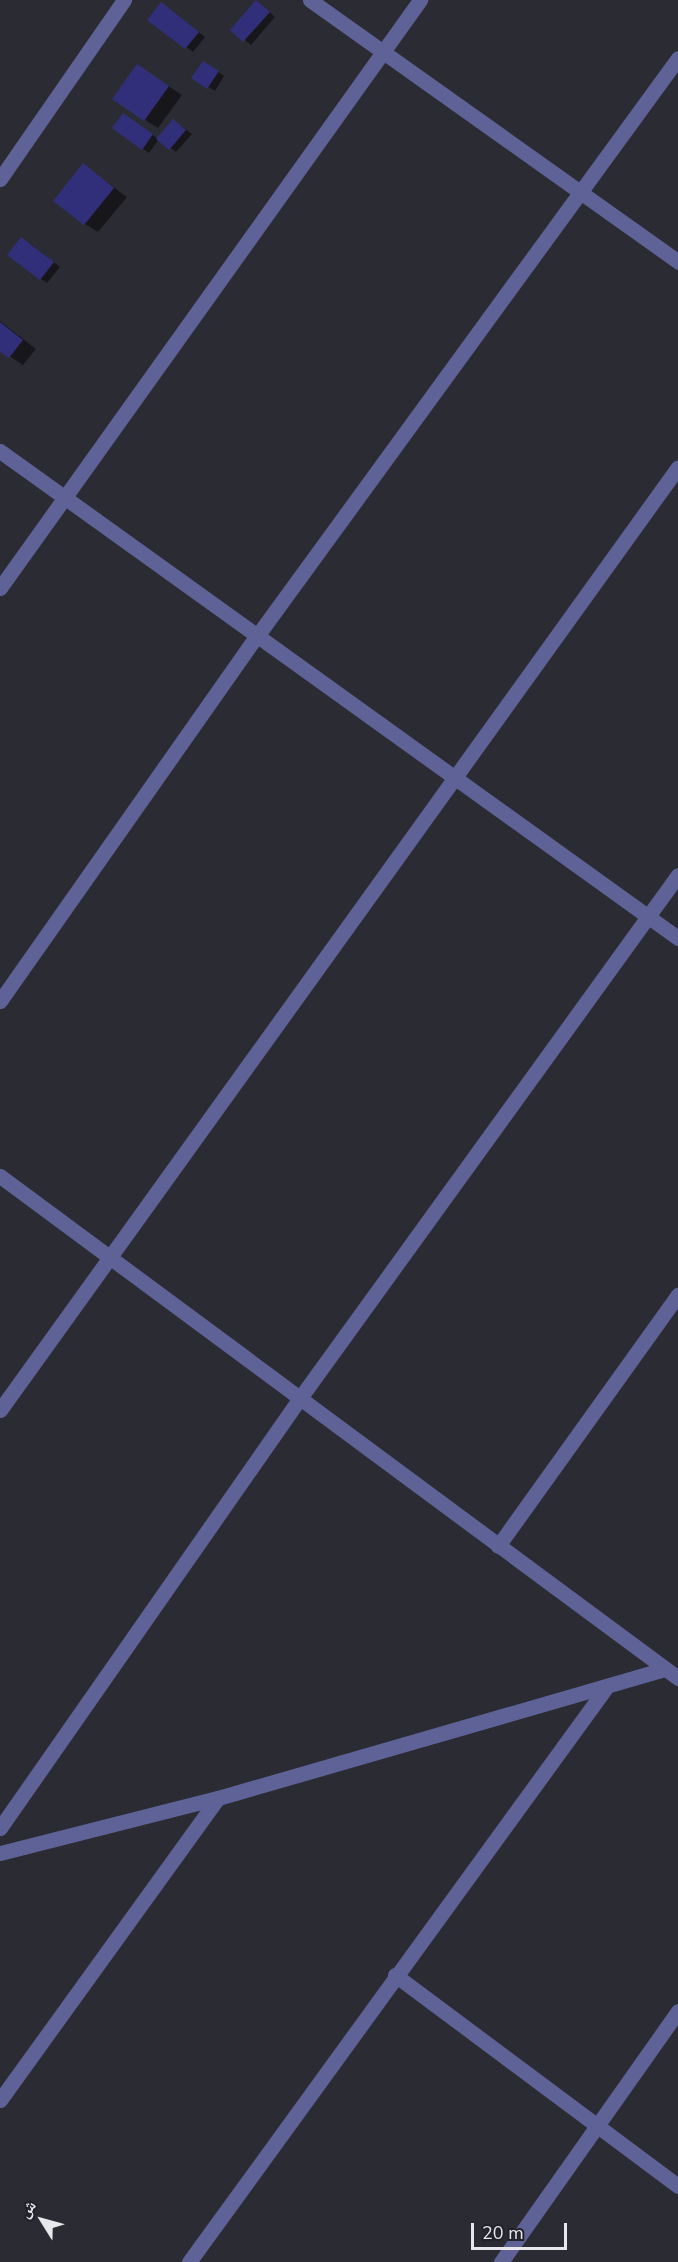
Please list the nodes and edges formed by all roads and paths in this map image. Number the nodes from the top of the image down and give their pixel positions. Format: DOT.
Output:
graph roads {
  1 [pos="124,0"];
  2 [pos="310,0"];
  3 [pos="420,0"];
  4 [pos="384,50"];
  5 [pos="678,58"];
  6 [pos="0,179"];
  7 [pos="581,192"];
  8 [pos="678,262"];
  9 [pos="0,451"];
  10 [pos="678,467"];
  11 [pos="63,497"];
  12 [pos="0,588"];
  13 [pos="257,636"];
  14 [pos="454,778"];
  15 [pos="678,875"];
  16 [pos="648,917"];
  17 [pos="678,938"];
  18 [pos="0,1001"];
  19 [pos="0,1176"];
  20 [pos="110,1257"];
  21 [pos="678,1295"];
  22 [pos="300,1398"];
  23 [pos="0,1410"];
  24 [pos="498,1546"];
  25 [pos="664,1669"];
  26 [pos="678,1678"];
  27 [pos="605,1689"];
  28 [pos="218,1798"];
  29 [pos="0,1828"];
  30 [pos="0,1853"];
  31 [pos="395,1975"];
  32 [pos="678,2011"];
  33 [pos="0,2100"];
  34 [pos="597,2127"];
  35 [pos="678,2186"];
  36 [pos="189,2262"];
  37 [pos="501,2262"];
  1 -- 6 [label="street"];
  2 -- 4 [label="street"];
  3 -- 4 [label="street"];
  4 -- 7 [label="street"];
  4 -- 11 [label="street"];
  5 -- 7 [label="street"];
  7 -- 8 [label="street"];
  7 -- 13 [label="street"];
  9 -- 11 [label="street"];
  10 -- 14 [label="street"];
  11 -- 12 [label="street"];
  11 -- 13 [label="street"];
  13 -- 14 [label="street"];
  13 -- 18 [label="street"];
  14 -- 16 [label="street"];
  14 -- 20 [label="street"];
  15 -- 16 [label="street"];
  16 -- 17 [label="street"];
  16 -- 22 [label="street"];
  19 -- 20 [label="street"];
  20 -- 22 [label="street"];
  20 -- 23 [label="street"];
  21 -- 24 [label="street"];
  22 -- 24 [label="street"];
  22 -- 29 [label="street"];
  24 -- 25 [label="street"];
  25 -- 26 [label="street"];
  25 -- 27 [label="street"];
  27 -- 28 [label="street"];
  27 -- 31 [label="street"];
  28 -- 30 [label="street"];
  28 -- 33 [label="street"];
  31 -- 34 [label="street"];
  31 -- 36 [label="street"];
  32 -- 34 [label="street"];
  34 -- 35 [label="street"];
  34 -- 37 [label="street"];
}
